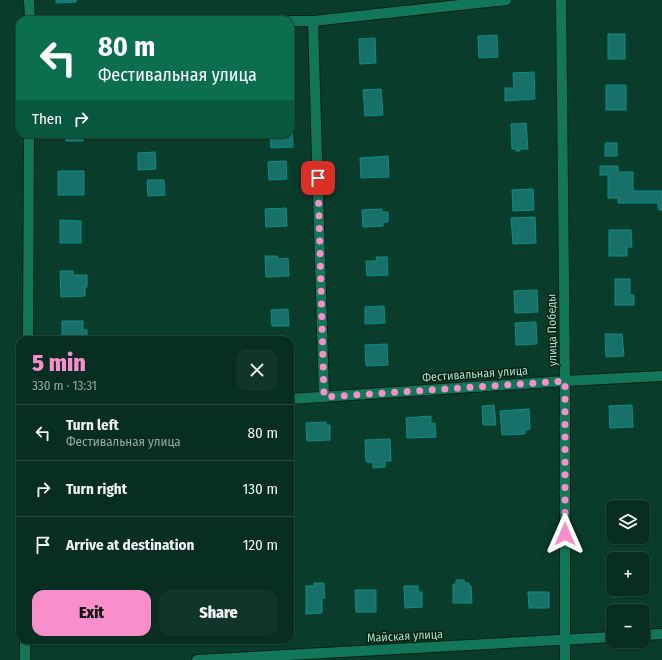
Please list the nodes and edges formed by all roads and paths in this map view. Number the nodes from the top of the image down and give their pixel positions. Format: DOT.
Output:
graph roads {
  1 [pos="30,0"];
  2 [pos="506,0"];
  3 [pos="561,0"];
  4 [pos="30,16"];
  5 [pos="294,21"];
  6 [pos="313,21"];
  7 [pos="29,138"];
  8 [pos="28,336"];
  9 [pos="662,376"];
  10 [pos="565,381"];
  11 [pos="324,397"];
  12 [pos="294,399"];
  13 [pos="662,634"];
  14 [pos="650,635"];
  15 [pos="606,638"];
  16 [pos="565,641"];
  17 [pos="25,644"];
  18 [pos="25,660"];
  19 [pos="197,660"];
  20 [pos="565,660"];
  1 -- 4 [label="street"];
  2 -- 6 [label="street"];
  3 -- 10 [label="street, улица Победы"];
  5 -- 6 [label="street"];
  6 -- 11 [label="street"];
  7 -- 8 [label="street"];
  9 -- 10 [label="street, Фестивальная улица"];
  10 -- 11 [label="street, Фестивальная улица"];
  10 -- 16 [label="street, улица Победы"];
  11 -- 12 [label="street, Фестивальная улица"];
  13 -- 14 [label="street"];
  15 -- 16 [label="street, Майская улица"];
  16 -- 19 [label="street, Майская улица"];
  16 -- 20 [label="street, улица Победы"];
  17 -- 18 [label="street"];
}
